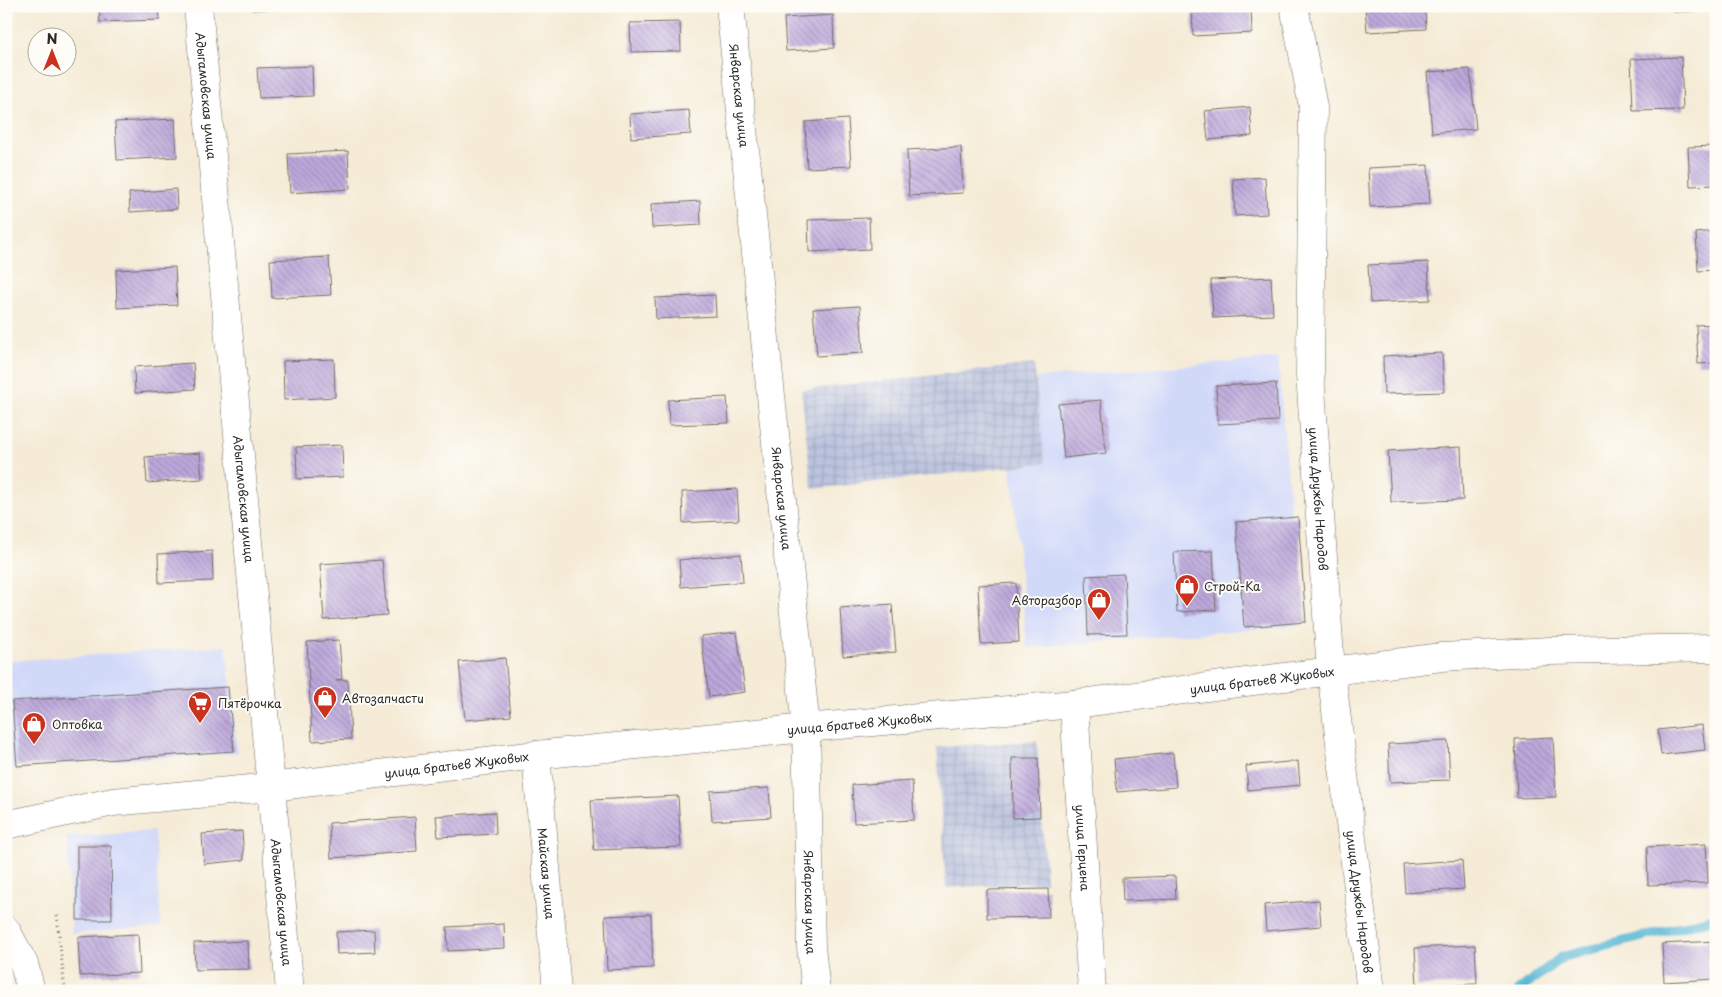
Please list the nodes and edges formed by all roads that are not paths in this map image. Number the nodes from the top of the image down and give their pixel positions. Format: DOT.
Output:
graph roads {
  1 [pos="198,6"];
  2 [pos="730,6"];
  3 [pos="1294,6"];
  4 [pos="1716,648"];
  5 [pos="1331,671"];
  6 [pos="1074,704"];
  7 [pos="806,728"];
  8 [pos="536,755"];
  9 [pos="271,787"];
  10 [pos="6,825"];
  11 [pos="6,930"];
  12 [pos="30,986"];
  13 [pos="290,991"];
  14 [pos="557,991"];
  15 [pos="816,991"];
  16 [pos="1092,991"];
  17 [pos="1371,991"];
  1 -- 9 [label="street, Адыгамовская улица"];
  2 -- 7 [label="street, Январская улица"];
  3 -- 5 [label="street, улица Дружбы Народов"];
  4 -- 5 [label="street, улица братьев Жуковых"];
  5 -- 6 [label="street, улица братьев Жуковых"];
  5 -- 17 [label="street, улица Дружбы Народов"];
  6 -- 7 [label="street, улица братьев Жуковых"];
  6 -- 16 [label="street, улица Герцена"];
  7 -- 8 [label="street, улица братьев Жуковых"];
  7 -- 15 [label="street, Январская улица"];
  8 -- 9 [label="street, улица братьев Жуковых"];
  8 -- 14 [label="street, Майская улица"];
  9 -- 10 [label="street, улица братьев Жуковых"];
  9 -- 13 [label="street, Адыгамовская улица"];
  11 -- 12 [label="street"];
}
